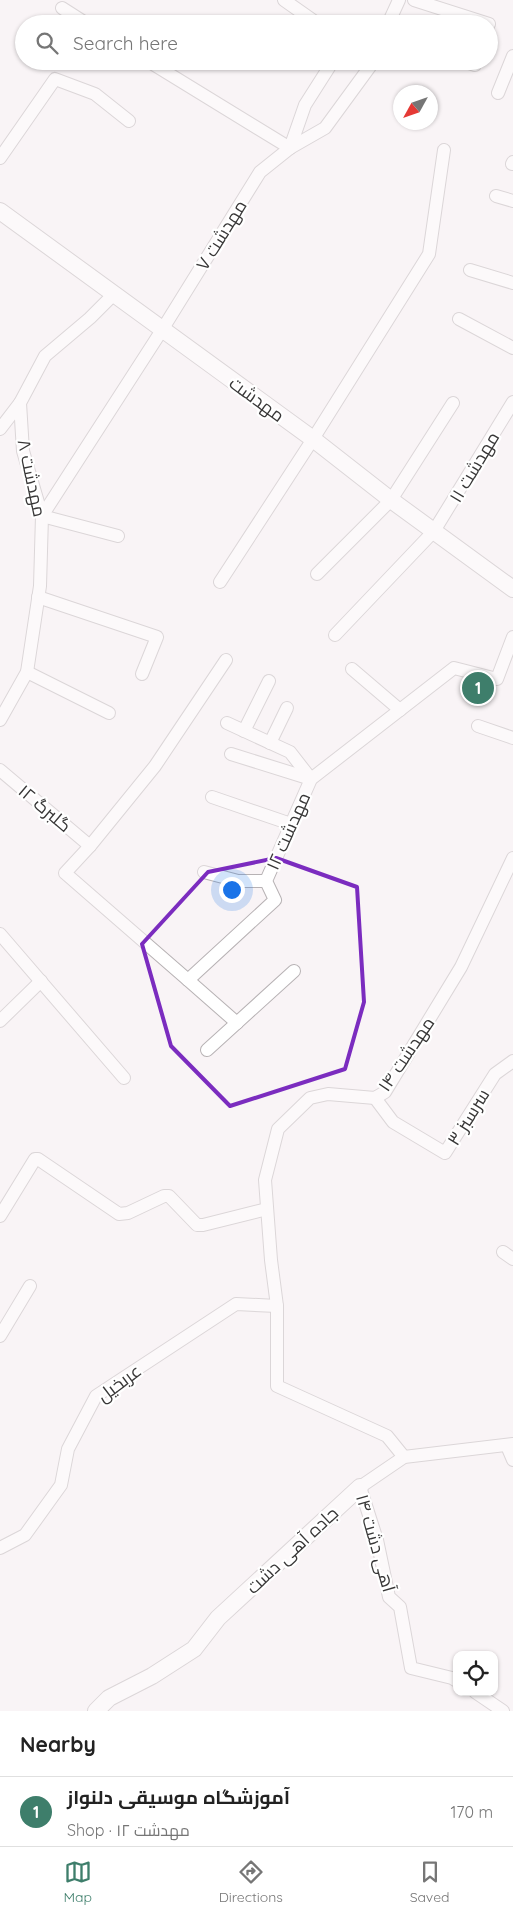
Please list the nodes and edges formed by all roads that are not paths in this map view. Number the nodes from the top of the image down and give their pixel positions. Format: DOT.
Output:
graph roads {
  1 [pos="284,0"];
  2 [pos="400,0"];
  3 [pos="414,0"];
  4 [pos="62,8"];
  5 [pos="73,15"];
  6 [pos="305,15"];
  7 [pos="392,15"];
  8 [pos="462,15"];
  9 [pos="513,56"];
  10 [pos="163,70"];
  11 [pos="327,70"];
  12 [pos="367,70"];
  13 [pos="498,93"];
  14 [pos="129,121"];
  15 [pos="290,148"];
  16 [pos="444,150"];
  17 [pos="0,158"];
  18 [pos="496,196"];
  19 [pos="513,201"];
  20 [pos="0,212"];
  21 [pos="470,270"];
  22 [pos="513,283"];
  23 [pos="113,295"];
  24 [pos="460,319"];
  25 [pos="162,330"];
  26 [pos="513,348"];
  27 [pos="513,402"];
  28 [pos="20,403"];
  29 [pos="453,403"];
  30 [pos="0,429"];
  31 [pos="313,440"];
  32 [pos="391,500"];
  33 [pos="42,516"];
  34 [pos="434,531"];
  35 [pos="118,536"];
  36 [pos="317,574"];
  37 [pos="220,582"];
  38 [pos="513,589"];
  39 [pos="38,596"];
  40 [pos="335,635"];
  41 [pos="513,637"];
  42 [pos="226,660"];
  43 [pos="352,669"];
  44 [pos="27,672"];
  45 [pos="142,674"];
  46 [pos="269,681"];
  47 [pos="286,708"];
  48 [pos="400,710"];
  49 [pos="110,713"];
  50 [pos="1,715"];
  51 [pos="227,722"];
  52 [pos="478,726"];
  53 [pos="244,731"];
  54 [pos="513,738"];
  55 [pos="270,743"];
  56 [pos="231,754"];
  57 [pos="0,770"];
  58 [pos="310,779"];
  59 [pos="212,797"];
  60 [pos="291,824"];
  61 [pos="90,846"];
  62 [pos="513,858"];
  63 [pos="204,872"];
  64 [pos="266,881"];
  65 [pos="0,934"];
  66 [pos="294,971"];
  67 [pos="188,980"];
  68 [pos="41,982"];
  69 [pos="0,1021"];
  70 [pos="237,1024"];
  71 [pos="207,1050"];
  72 [pos="513,1061"];
  73 [pos="124,1078"];
  74 [pos="375,1098"];
  75 [pos="267,1209"];
  76 [pos="0,1216"];
  77 [pos="30,1286"];
  78 [pos="277,1306"];
  79 [pos="0,1336"];
  80 [pos="510,1445"];
  81 [pos="404,1456"];
  82 [pos="513,1460"];
  83 [pos="360,1486"];
  84 [pos="0,1548"];
  85 [pos="453,1679"];
  86 [pos="481,1696"];
  87 [pos="96,1711"];
  88 [pos="503,1711"];
  1 -- 6 [label="street"];
  2 -- 7 [label="street"];
  3 -- 8 [label="street"];
  4 -- 5 [label="street"];
  9 -- 13 [label="street"];
  10 -- 15 [label="street"];
  11 -- 15 [label="street"];
  12 -- 15 [label="street, مهدشت ۷"];
  14 -- 17 [label="street"];
  15 -- 25 [label="street, مهدشت ۷"];
  16 -- 31 [label="street"];
  18 -- 19 [label="street"];
  20 -- 23 [label="street, مهدشت"];
  21 -- 22 [label="street"];
  23 -- 25 [label="street, مهدشت"];
  23 -- 28 [label="street"];
  24 -- 26 [label="street"];
  25 -- 31 [label="street, مهدشت"];
  25 -- 33 [label="street, مهدشت ۷"];
  27 -- 34 [label="street, مهدشت ۱۱"];
  28 -- 30 [label="street"];
  28 -- 33 [label="street, مهدشت ۸"];
  29 -- 32 [label="street"];
  31 -- 32 [label="street, مهدشت"];
  31 -- 37 [label="street"];
  32 -- 34 [label="street, مهدشت"];
  32 -- 36 [label="street"];
  33 -- 35 [label="street"];
  33 -- 39 [label="street, مهدشت ۸"];
  34 -- 38 [label="street, مهدشت"];
  34 -- 40 [label="street, مهدشت ۱۱"];
  39 -- 44 [label="street, مهدشت ۸"];
  39 -- 45 [label="street"];
  41 -- 48 [label="street, مهدشت ۱۲"];
  42 -- 61 [label="street"];
  43 -- 48 [label="street"];
  44 -- 49 [label="street"];
  44 -- 50 [label="street, مهدشت ۸"];
  46 -- 53 [label="street"];
  47 -- 55 [label="street"];
  48 -- 58 [label="street, مهدشت ۱۲"];
  51 -- 53 [label="street"];
  52 -- 54 [label="street"];
  53 -- 55 [label="street"];
  55 -- 58 [label="street"];
  56 -- 58 [label="street"];
  57 -- 61 [label="street, گلبرگ ١٢"];
  58 -- 60 [label="street, مهدشت ۱۲"];
  59 -- 60 [label="street"];
  60 -- 64 [label="street, مهدشت ۱۲"];
  61 -- 67 [label="street"];
  62 -- 74 [label="street, مهدشت ۱۴"];
  63 -- 64 [label="street"];
  64 -- 67 [label="street, مهدشت ۱۲"];
  65 -- 68 [label="street"];
  66 -- 70 [label="street"];
  67 -- 70 [label="street"];
  68 -- 69 [label="street"];
  68 -- 73 [label="street"];
  70 -- 71 [label="street"];
  72 -- 74 [label="street, سرسبز ۳"];
  74 -- 75 [label="street, مهدشت ۱۴"];
  75 -- 76 [label="street"];
  75 -- 78 [label="street, مهدشت ۱۴"];
  77 -- 79 [label="street"];
  78 -- 81 [label="street, مهدشت ۱۴"];
  78 -- 84 [label="street, عربخیل"];
  80 -- 81 [label="street, جاده آهی دشت"];
  80 -- 82 [label="street"];
  81 -- 83 [label="street, جاده آهی دشت"];
  83 -- 85 [label="street, آهی دشت ۱۴"];
  83 -- 87 [label="street, جاده آهی دشت"];
  86 -- 88 [label="street"];
}
